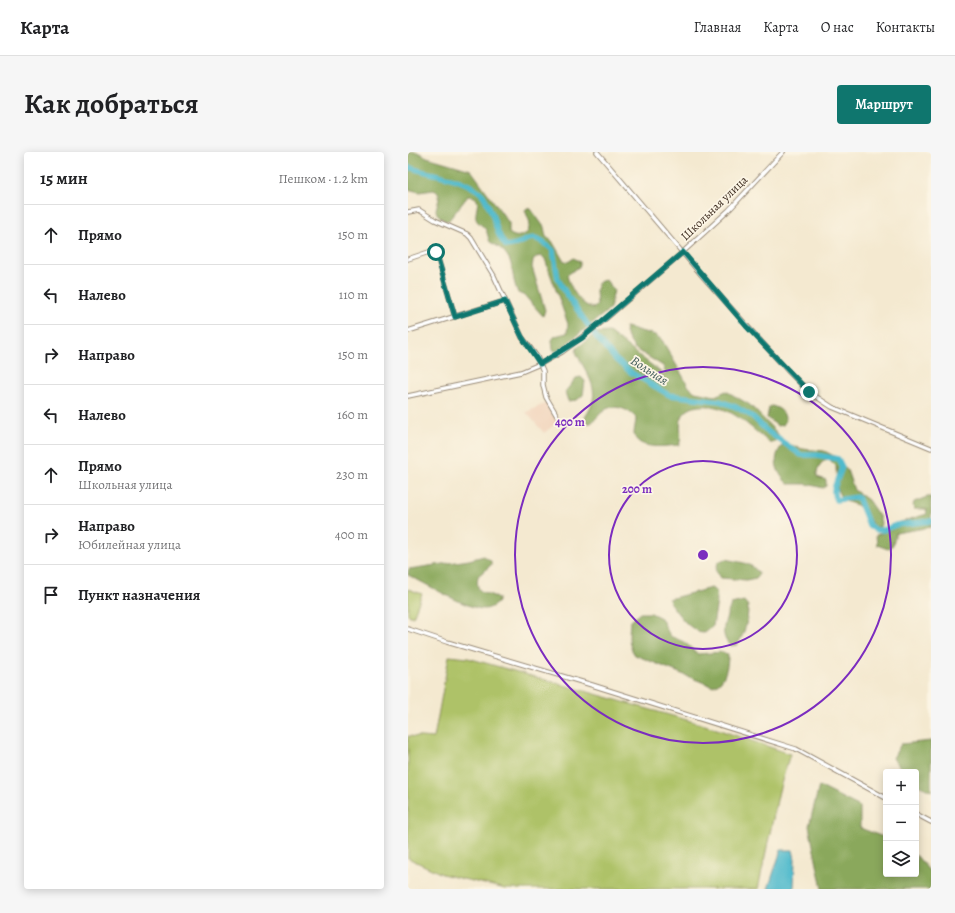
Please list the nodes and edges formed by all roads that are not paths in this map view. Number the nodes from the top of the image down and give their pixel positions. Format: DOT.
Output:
graph roads {
  1 [pos="597,152"];
  2 [pos="783,152"];
  3 [pos="408,212"];
  4 [pos="683,252"];
  5 [pos="408,259"];
  6 [pos="505,301"];
  7 [pos="455,317"];
  8 [pos="408,331"];
  9 [pos="540,364"];
  10 [pos="408,396"];
  11 [pos="560,421"];
  12 [pos="931,448"];
  13 [pos="408,629"];
  14 [pos="883,796"];
  15 [pos="919,816"];
  16 [pos="931,822"];
  1 -- 4 [label="street"];
  2 -- 4 [label="street, Школьная улица"];
  3 -- 6 [label="street"];
  4 -- 9 [label="street, Школьная улица"];
  4 -- 12 [label="street"];
  5 -- 7 [label="street"];
  6 -- 7 [label="street"];
  6 -- 9 [label="street"];
  7 -- 8 [label="street"];
  9 -- 10 [label="street"];
  9 -- 11 [label="street"];
  13 -- 14 [label="street"];
  15 -- 16 [label="street"];
}
